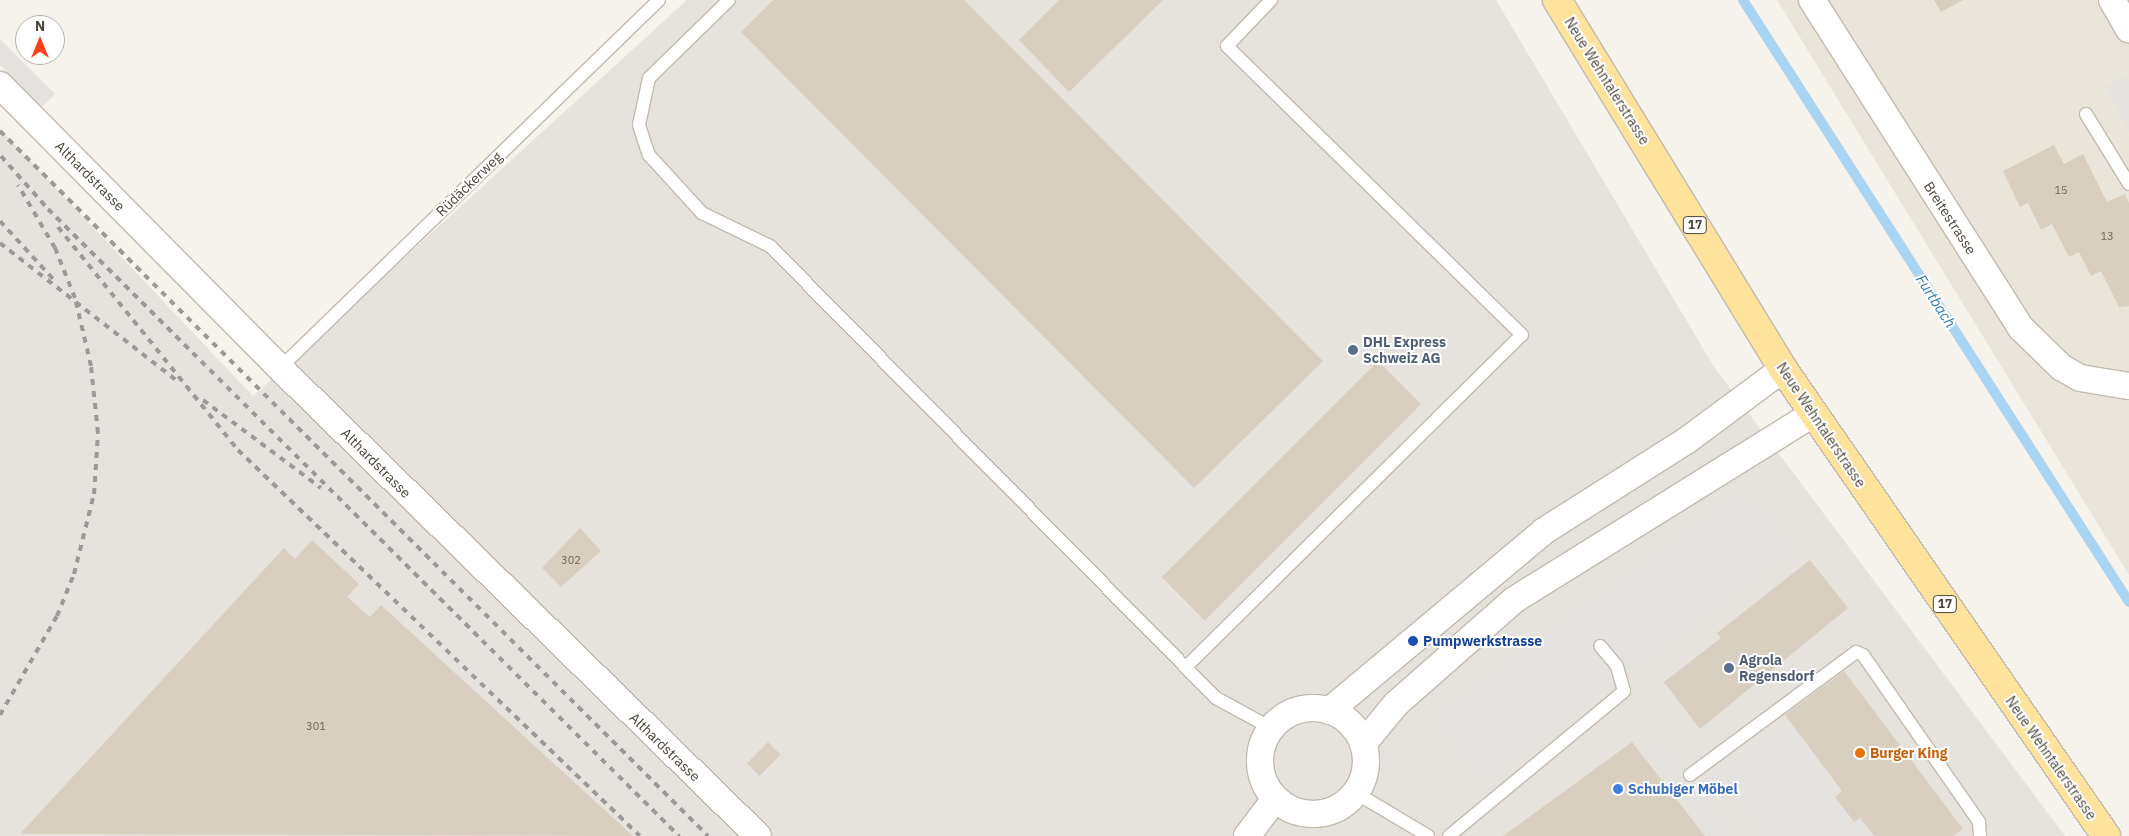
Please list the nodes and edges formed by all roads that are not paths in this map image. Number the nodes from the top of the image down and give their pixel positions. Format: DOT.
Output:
graph roads {
  1 [pos="659,0"];
  2 [pos="729,0"];
  3 [pos="1271,0"];
  4 [pos="1557,0"];
  5 [pos="1812,0"];
  6 [pos="2112,0"];
  7 [pos="2129,29"];
  8 [pos="0,85"];
  9 [pos="2086,114"];
  10 [pos="2129,184"];
  11 [pos="280,368"];
  12 [pos="1783,369"];
  13 [pos="2129,386"];
  14 [pos="1813,414"];
  15 [pos="1600,646"];
  16 [pos="1186,667"];
  17 [pos="1329,711"];
  18 [pos="1271,728"];
  19 [pos="1363,744"];
  20 [pos="1690,775"];
  21 [pos="1356,793"];
  22 [pos="1275,799"];
  23 [pos="754,835"];
  24 [pos="1246,836"];
  25 [pos="1428,836"];
  26 [pos="1449,836"];
  27 [pos="1980,836"];
  28 [pos="2106,836"];
  1 -- 11 [label="lane, Rüdäckerweg"];
  2 -- 16 [label="lane"];
  3 -- 16 [label="lane"];
  4 -- 12 [label="main road, Neue Wehntalerstrasse / 17"];
  5 -- 13 [label="street, Breitestrasse"];
  6 -- 7 [label="street"];
  8 -- 11 [label="street, Althardstrasse"];
  9 -- 10 [label="lane"];
  11 -- 23 [label="street, Althardstrasse"];
  12 -- 14 [label="main road, Neue Wehntalerstrasse / 17"];
  12 -- 17 [label="street"];
  14 -- 19 [label="street"];
  14 -- 28 [label="main road, Neue Wehntalerstrasse / 17"];
  15 -- 26 [label="lane"];
  16 -- 18 [label="lane"];
  17 -- 18 [label="street"];
  17 -- 19 [label="street"];
  18 -- 22 [label="street"];
  19 -- 21 [label="street"];
  20 -- 27 [label="lane"];
  21 -- 22 [label="street"];
  21 -- 25 [label="lane"];
  22 -- 24 [label="street"];
}
